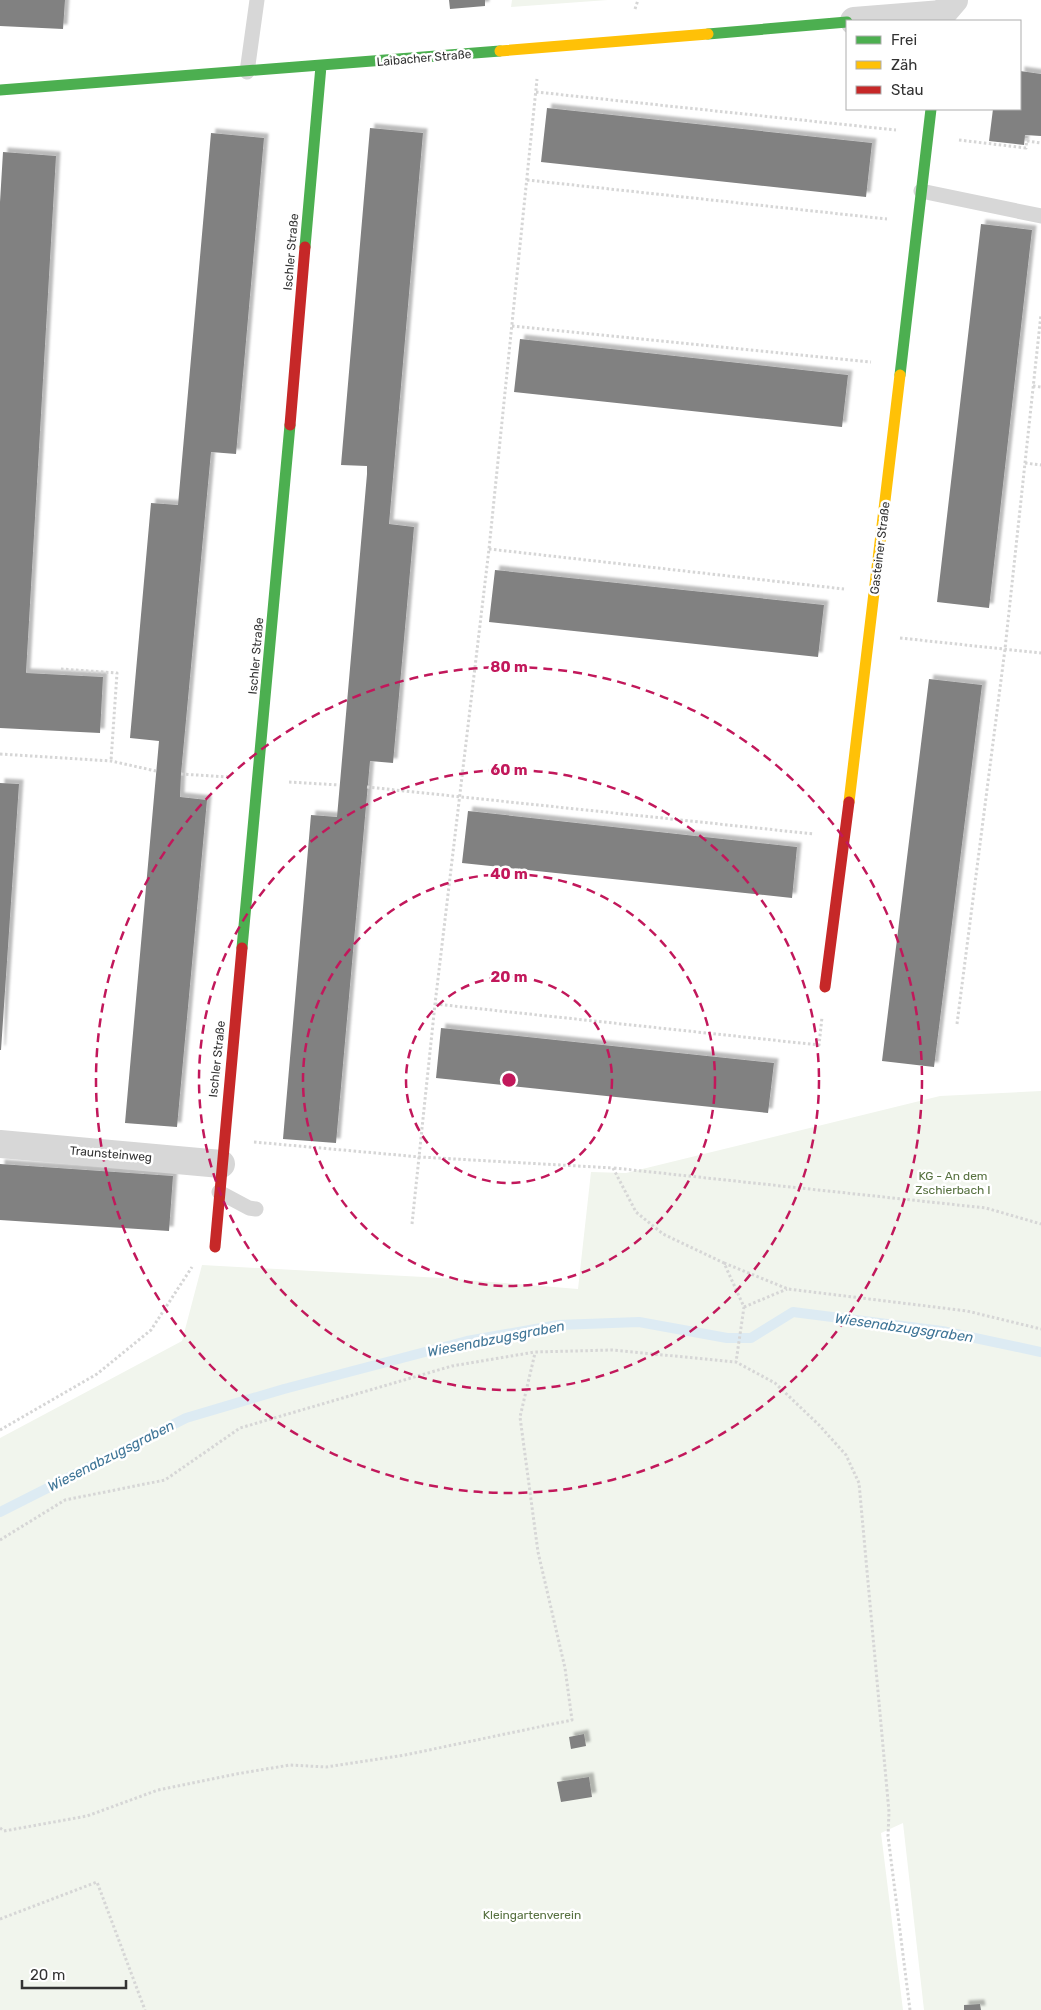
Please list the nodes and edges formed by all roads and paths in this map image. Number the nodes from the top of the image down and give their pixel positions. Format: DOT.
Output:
graph roads {
  1 [pos="257,0"];
  2 [pos="945,12"];
  3 [pos="864,20"];
  4 [pos="846,22"];
  5 [pos="540,49"];
  6 [pos="321,66"];
  7 [pos="246,72"];
  8 [pos="0,90"];
  9 [pos="536,92"];
  10 [pos="932,110"];
  11 [pos="929,135"];
  12 [pos="1027,135"];
  13 [pos="1027,141"];
  14 [pos="1041,142"];
  15 [pos="527,180"];
  16 [pos="921,191"];
  17 [pos="1041,216"];
  18 [pos="917,222"];
  19 [pos="1041,314"];
  20 [pos="512,326"];
  21 [pos="902,365"];
  22 [pos="1033,386"];
  23 [pos="1041,387"];
  24 [pos="1025,462"];
  25 [pos="1041,465"];
  26 [pos="489,549"];
  27 [pos="875,593"];
  28 [pos="870,634"];
  29 [pos="1005,649"];
  30 [pos="1041,653"];
  31 [pos="61,669"];
  32 [pos="0,754"];
  33 [pos="111,761"];
  34 [pos="156,771"];
  35 [pos="182,774"];
  36 [pos="259,780"];
  37 [pos="340,785"];
  38 [pos="367,787"];
  39 [pos="459,796"];
  40 [pos="844,838"];
  41 [pos="825,987"];
  42 [pos="434,1004"];
  43 [pos="957,1024"];
  44 [pos="0,1144"];
  45 [pos="222,1152"];
  46 [pos="420,1157"];
  47 [pos="613,1168"];
  48 [pos="219,1192"];
  49 [pos="256,1209"];
  50 [pos="412,1224"];
  51 [pos="1041,1224"];
  52 [pos="215,1247"];
  53 [pos="724,1263"];
  54 [pos="193,1265"];
  55 [pos="788,1288"];
  56 [pos="744,1307"];
  57 [pos="1041,1329"];
  58 [pos="535,1352"];
  59 [pos="736,1362"];
  60 [pos="0,1430"];
  61 [pos="0,1540"];
  62 [pos="0,1828"];
  63 [pos="0,1919"];
  64 [pos="145,2010"];
  65 [pos="910,2010"];
  1 -- 7 [label="lane"];
  2 -- 3 [label="street"];
  4 -- 5 [label="street, Laibacher Straße"];
  5 -- 6 [label="street, Laibacher Straße"];
  5 -- 9 [label="path"];
  6 -- 7 [label="street, Laibacher Straße"];
  6 -- 36 [label="street, Ischler Straße"];
  7 -- 8 [label="street, Laibacher Straße"];
  9 -- 11 [label="path"];
  9 -- 15 [label="path"];
  10 -- 11 [label="street, Gasteiner Straße"];
  11 -- 13 [label="path"];
  11 -- 16 [label="street, Gasteiner Straße"];
  12 -- 13 [label="path"];
  13 -- 14 [label="path"];
  15 -- 18 [label="path"];
  15 -- 20 [label="path"];
  16 -- 17 [label="lane"];
  16 -- 18 [label="street, Gasteiner Straße"];
  18 -- 21 [label="street, Gasteiner Straße"];
  19 -- 22 [label="path"];
  20 -- 21 [label="path"];
  20 -- 26 [label="path"];
  21 -- 27 [label="street, Gasteiner Straße"];
  22 -- 23 [label="path"];
  22 -- 24 [label="path"];
  24 -- 25 [label="path"];
  24 -- 29 [label="path"];
  26 -- 27 [label="path"];
  26 -- 39 [label="path"];
  27 -- 28 [label="street, Gasteiner Straße"];
  28 -- 29 [label="path"];
  28 -- 40 [label="street, Gasteiner Straße"];
  29 -- 30 [label="path"];
  29 -- 43 [label="path"];
  31 -- 33 [label="path"];
  32 -- 33 [label="path"];
  33 -- 34 [label="path"];
  35 -- 36 [label="path"];
  36 -- 37 [label="path"];
  36 -- 45 [label="street, Ischler Straße"];
  38 -- 39 [label="path"];
  39 -- 40 [label="path"];
  39 -- 42 [label="path"];
  40 -- 41 [label="street, Gasteiner Straße"];
  41 -- 42 [label="path"];
  42 -- 46 [label="path"];
  44 -- 45 [label="street, Traunsteinweg"];
  45 -- 46 [label="path"];
  45 -- 48 [label="street, Ischler Straße"];
  46 -- 47 [label="path"];
  46 -- 50 [label="path"];
  47 -- 51 [label="path"];
  47 -- 53 [label="path"];
  48 -- 49 [label="lane"];
  48 -- 52 [label="street, Ischler Straße"];
  53 -- 55 [label="path"];
  53 -- 56 [label="path"];
  54 -- 60 [label="path"];
  55 -- 56 [label="path"];
  55 -- 57 [label="path"];
  56 -- 59 [label="path"];
  58 -- 59 [label="path"];
  58 -- 61 [label="path"];
  58 -- 62 [label="path"];
  59 -- 65 [label="path"];
  63 -- 64 [label="path"];
}
